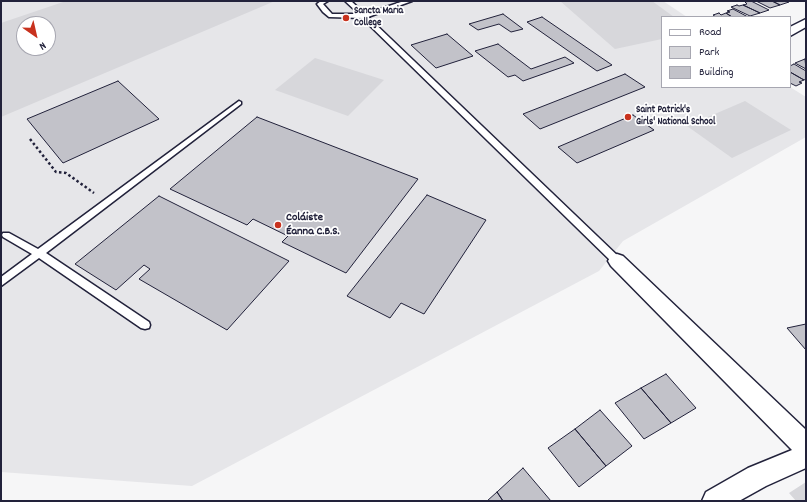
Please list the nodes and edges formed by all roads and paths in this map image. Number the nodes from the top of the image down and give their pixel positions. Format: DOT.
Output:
graph roads {
  1 [pos="325,1"];
  2 [pos="348,1"];
  3 [pos="409,1"];
  4 [pos="365,16"];
  5 [pos="806,22"];
  6 [pos="791,31"];
  7 [pos="239,103"];
  8 [pos="30,139"];
  9 [pos="107,203"];
  10 [pos="6,235"];
  11 [pos="40,254"];
  12 [pos="617,261"];
  13 [pos="1,282"];
  14 [pos="145,325"];
  15 [pos="806,448"];
  16 [pos="806,456"];
  17 [pos="715,501"];
  1 -- 4 [label="lane"];
  2 -- 4 [label="lane"];
  3 -- 4 [label="lane"];
  4 -- 12 [label="lane"];
  5 -- 6 [label="street"];
  7 -- 9 [label="lane"];
  8 -- 9 [label="path"];
  9 -- 11 [label="lane"];
  10 -- 11 [label="lane"];
  11 -- 13 [label="lane"];
  11 -- 14 [label="lane"];
  12 -- 15 [label="street"];
  16 -- 17 [label="street"];
}
